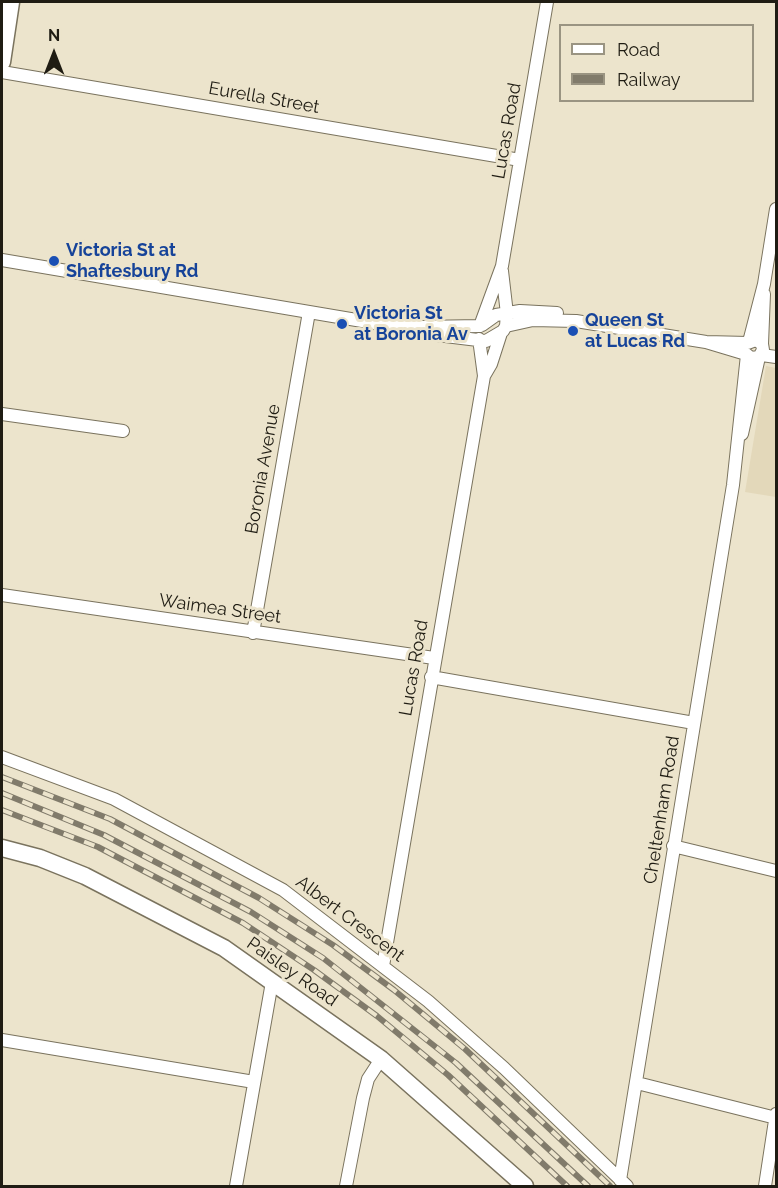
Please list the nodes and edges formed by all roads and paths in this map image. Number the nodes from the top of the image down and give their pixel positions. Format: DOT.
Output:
graph roads {
  1 [pos="11,2"];
  2 [pos="547,2"];
  3 [pos="2,62"];
  4 [pos="2,72"];
  5 [pos="520,160"];
  6 [pos="777,209"];
  7 [pos="2,260"];
  8 [pos="502,266"];
  9 [pos="309,312"];
  10 [pos="504,322"];
  11 [pos="479,332"];
  12 [pos="777,348"];
  13 [pos="754,349"];
  14 [pos="777,357"];
  15 [pos="484,376"];
  16 [pos="2,414"];
  17 [pos="123,431"];
  18 [pos="2,595"];
  19 [pos="253,633"];
  20 [pos="434,658"];
  21 [pos="431,677"];
  22 [pos="694,723"];
  23 [pos="2,757"];
  24 [pos="673,846"];
  25 [pos="2,848"];
  26 [pos="777,871"];
  27 [pos="383,966"];
  28 [pos="272,982"];
  29 [pos="2,1040"];
  30 [pos="381,1059"];
  31 [pos="254,1082"];
  32 [pos="637,1083"];
  33 [pos="776,1116"];
  34 [pos="623,1183"];
  35 [pos="236,1186"];
  36 [pos="346,1186"];
  37 [pos="525,1186"];
  38 [pos="765,1186"];
  1 -- 3 [label="main road"];
  2 -- 5 [label="street, Lucas Road"];
  4 -- 5 [label="street, Eurella Street"];
  5 -- 8 [label="street, Lucas Road"];
  6 -- 13 [label="street, Cheltenham Road"];
  7 -- 9 [label="street"];
  8 -- 10 [label="street, Lucas Road"];
  8 -- 11 [label="street, Lucas Road"];
  9 -- 11 [label="street"];
  9 -- 19 [label="street, Boronia Avenue"];
  10 -- 11 [label="street"];
  10 -- 11 [label="street"];
  10 -- 13 [label="street"];
  10 -- 15 [label="street, Lucas Road"];
  11 -- 15 [label="street, Lucas Road"];
  12 -- 13 [label="street"];
  13 -- 14 [label="street"];
  13 -- 22 [label="street, Cheltenham Road"];
  15 -- 20 [label="street, Lucas Road"];
  16 -- 17 [label="street"];
  18 -- 19 [label="street, Waimea Street"];
  19 -- 20 [label="street, Waimea Street"];
  20 -- 21 [label="street, Lucas Road"];
  21 -- 22 [label="street"];
  21 -- 27 [label="street, Lucas Road"];
  22 -- 24 [label="street, Cheltenham Road"];
  23 -- 27 [label="street, Albert Crescent"];
  24 -- 26 [label="street"];
  24 -- 32 [label="street, Cheltenham Road"];
  25 -- 28 [label="main road, Paisley Road"];
  27 -- 34 [label="street, Albert Crescent"];
  28 -- 30 [label="main road, Paisley Road"];
  28 -- 31 [label="street"];
  29 -- 31 [label="street"];
  30 -- 36 [label="street"];
  30 -- 37 [label="main road, Paisley Road"];
  31 -- 35 [label="street"];
  32 -- 33 [label="street"];
  32 -- 34 [label="street, Cheltenham Road"];
  33 -- 38 [label="street"];
}
